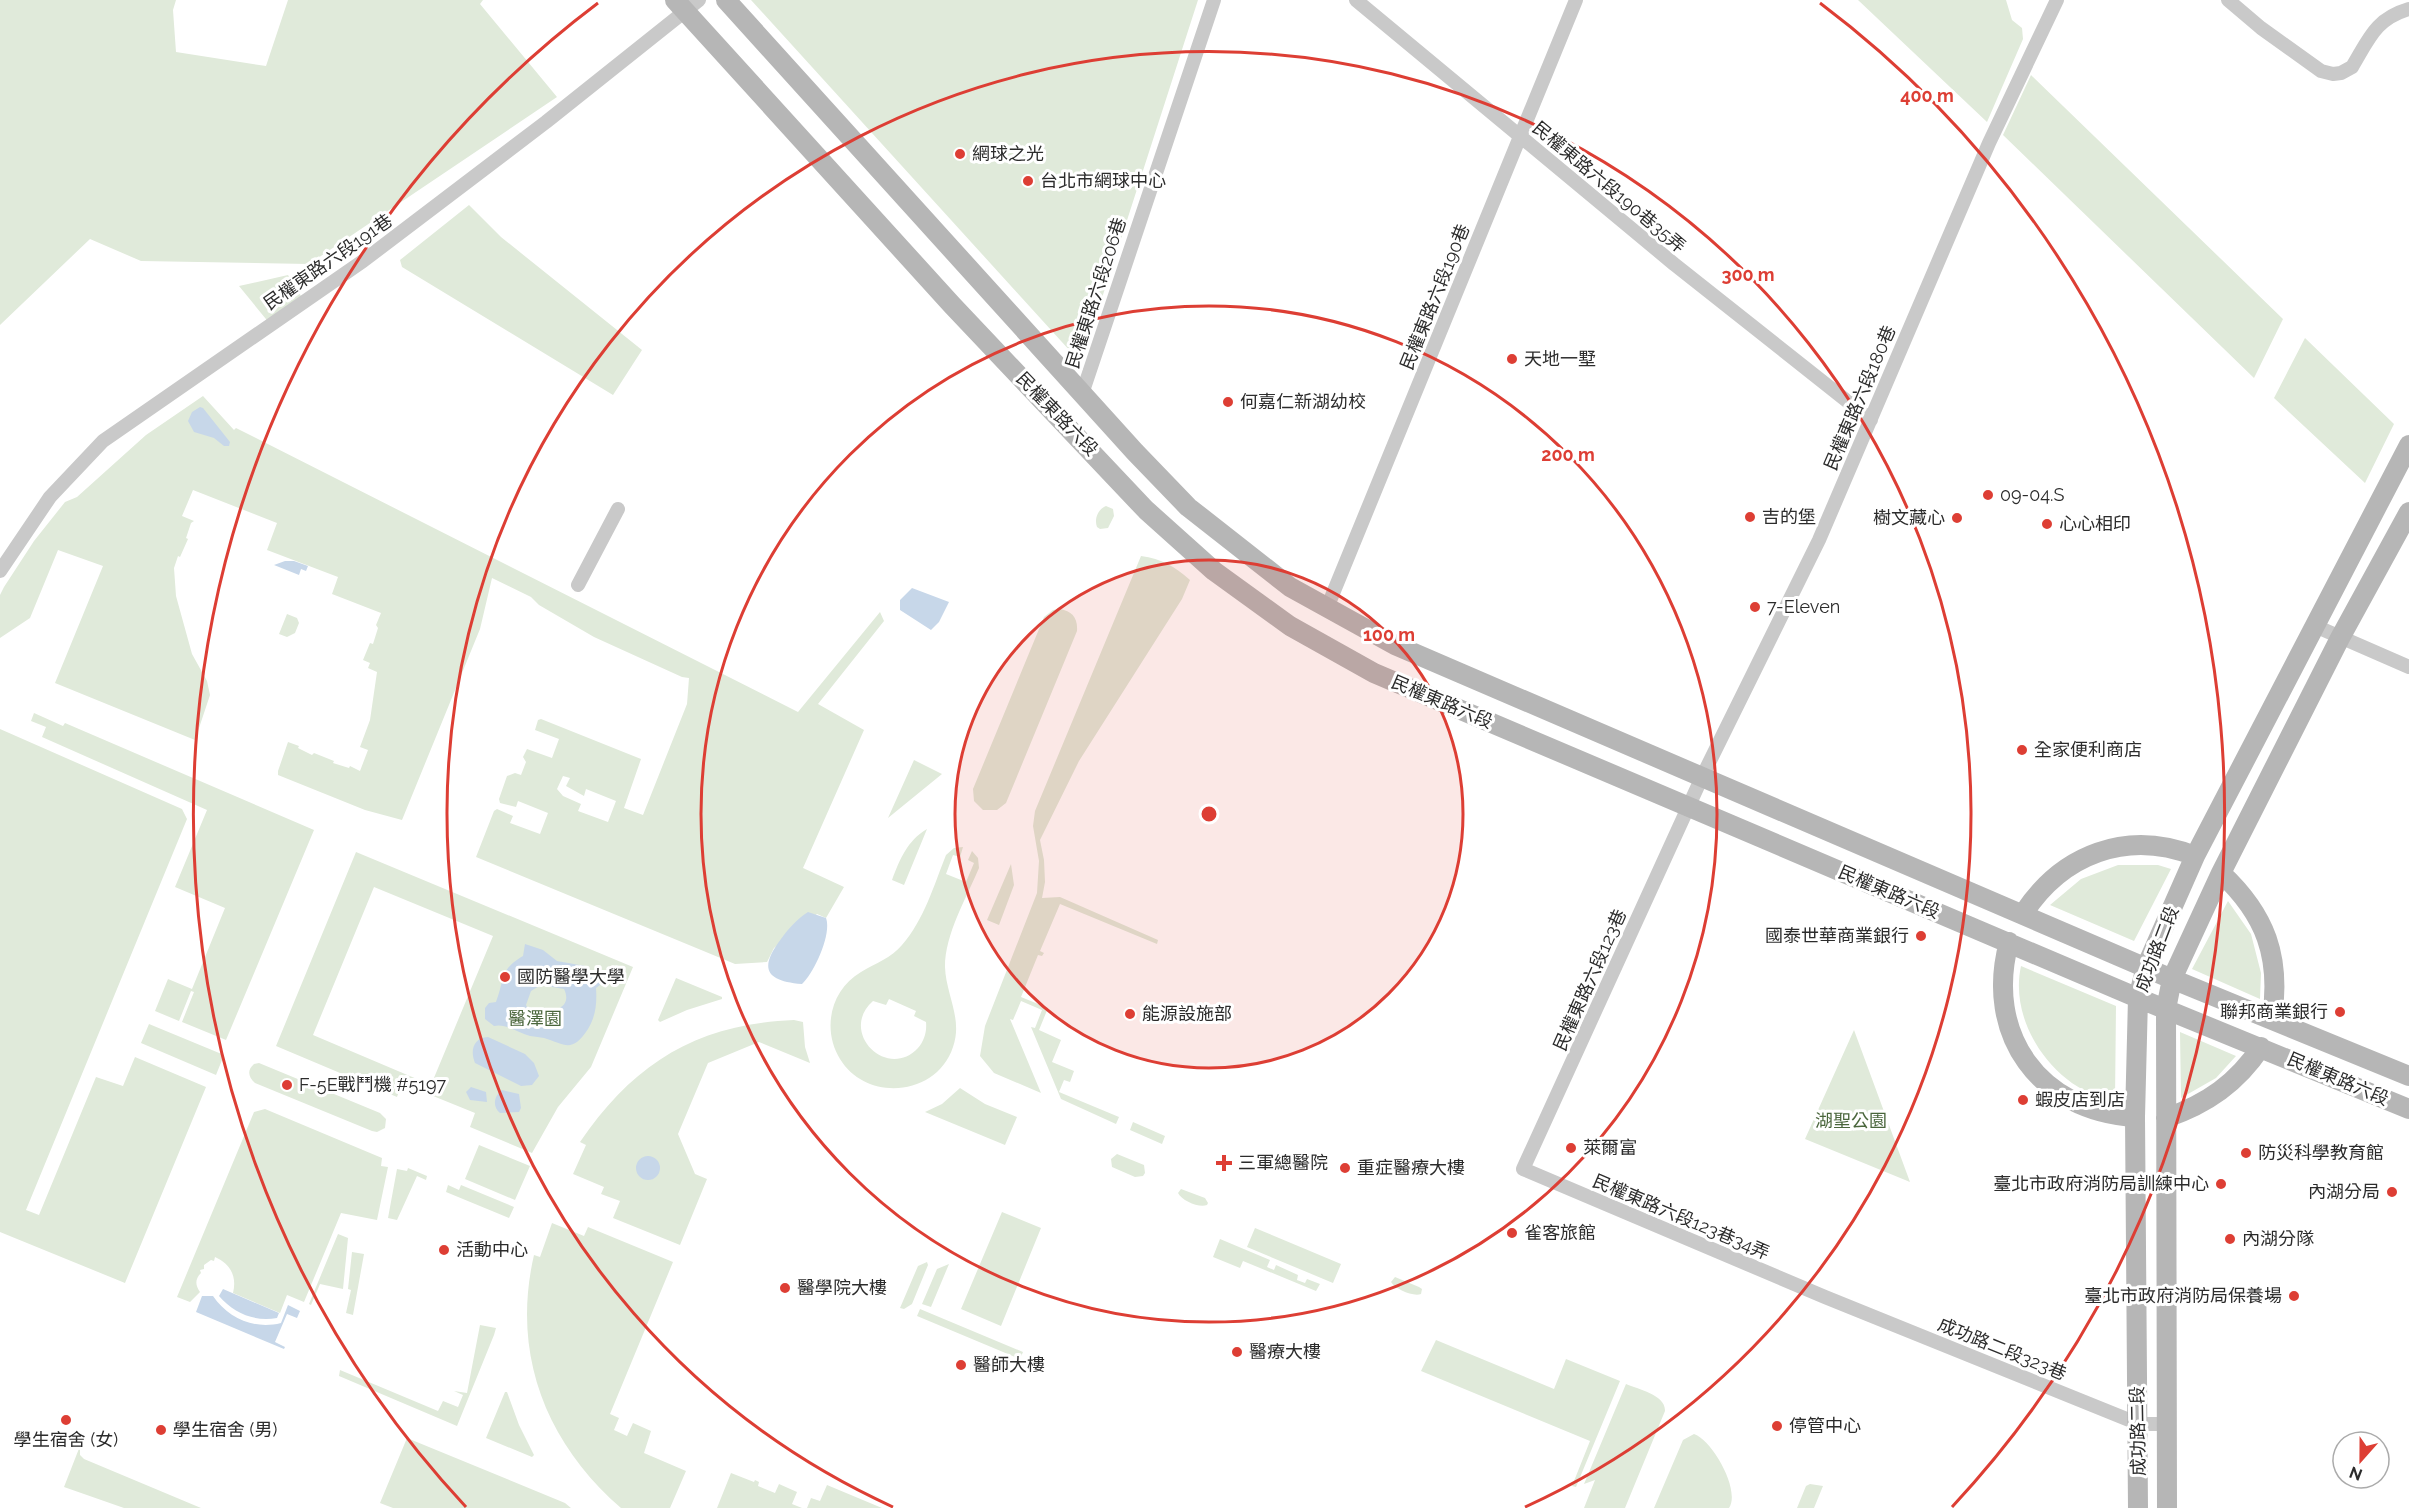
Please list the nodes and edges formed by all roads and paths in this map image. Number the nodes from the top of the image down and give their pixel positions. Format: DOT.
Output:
graph roads {
  1 [pos="726,0"];
  2 [pos="1214,0"];
  3 [pos="1356,0"];
  4 [pos="1576,0"];
  5 [pos="2057,0"];
  6 [pos="2228,0"];
  7 [pos="687,4"];
  8 [pos="2409,9"];
  9 [pos="1519,135"];
  10 [pos="1082,394"];
  11 [pos="1871,420"];
  12 [pos="2409,445"];
  13 [pos="618,509"];
  14 [pos="2409,512"];
  15 [pos="0,572"];
  16 [pos="578,585"];
  17 [pos="1328,608"];
  18 [pos="2315,626"];
  19 [pos="2340,638"];
  20 [pos="2409,667"];
  21 [pos="1702,777"];
  22 [pos="1688,806"];
  23 [pos="2195,856"];
  24 [pos="2221,873"];
  25 [pos="2024,914"];
  26 [pos="2009,942"];
  27 [pos="2146,968"];
  28 [pos="2172,979"];
  29 [pos="2138,998"];
  30 [pos="2166,1009"];
  31 [pos="2272,1018"];
  32 [pos="2261,1047"];
  33 [pos="2409,1076"];
  34 [pos="2409,1109"];
  35 [pos="2134,1117"];
  36 [pos="2166,1118"];
  37 [pos="1523,1169"];
  38 [pos="1825,1297"];
  39 [pos="2139,1424"];
  40 [pos="2167,1424"];
  41 [pos="2138,1508"];
  42 [pos="2167,1508"];
  1 -- 10 [label="main road, 民權東路六段"];
  2 -- 10 [label="street, 民權東路六段206巷"];
  3 -- 9 [label="street, 民權東路六段190巷35弄"];
  4 -- 9 [label="street, 民權東路六段190巷"];
  5 -- 11 [label="street, 民權東路六段180巷"];
  6 -- 8 [label="street"];
  7 -- 15 [label="street, 民權東路六段191巷"];
  7 -- 22 [label="main road, 民權東路六段"];
  9 -- 11 [label="street, 民權東路六段190巷35弄"];
  9 -- 17 [label="street, 民權東路六段190巷"];
  10 -- 17 [label="main road, 民權東路六段"];
  11 -- 21 [label="street, 民權東路六段180巷"];
  12 -- 18 [label="main road, 成功路二段"];
  13 -- 16 [label="street"];
  14 -- 19 [label="main road, 成功路二段"];
  17 -- 21 [label="main road, 民權東路六段"];
  18 -- 19 [label="street"];
  18 -- 23 [label="main road, 成功路二段"];
  19 -- 20 [label="street"];
  19 -- 24 [label="main road, 成功路二段"];
  21 -- 22 [label="street, 民權東路六段180巷"];
  21 -- 25 [label="main road, 民權東路六段"];
  22 -- 26 [label="main road, 民權東路六段"];
  22 -- 37 [label="street, 民權東路六段123巷"];
  23 -- 25 [label="main road"];
  23 -- 27 [label="main road, 成功路二段"];
  24 -- 28 [label="main road, 成功路二段"];
  24 -- 31 [label="main road"];
  25 -- 27 [label="main road, 民權東路六段"];
  26 -- 29 [label="main road, 民權東路六段"];
  26 -- 35 [label="main road"];
  27 -- 28 [label="main road, 民權東路六段"];
  27 -- 29 [label="main road, 成功路二段"];
  28 -- 30 [label="main road, 成功路二段"];
  28 -- 31 [label="main road, 民權東路六段"];
  29 -- 30 [label="main road, 民權東路六段"];
  29 -- 35 [label="main road, 成功路二段"];
  30 -- 32 [label="main road, 民權東路六段"];
  30 -- 36 [label="main road, 成功路二段"];
  31 -- 33 [label="main road, 民權東路六段"];
  32 -- 34 [label="main road, 民權東路六段"];
  32 -- 36 [label="main road"];
  35 -- 39 [label="main road, 成功路二段"];
  36 -- 40 [label="main road, 成功路二段"];
  37 -- 38 [label="street, 民權東路六段123巷34弄"];
  38 -- 39 [label="street, 成功路二段323巷"];
  39 -- 40 [label="street, 成功路二段323巷"];
  39 -- 41 [label="main road, 成功路二段"];
  40 -- 42 [label="main road, 成功路二段"];
}
